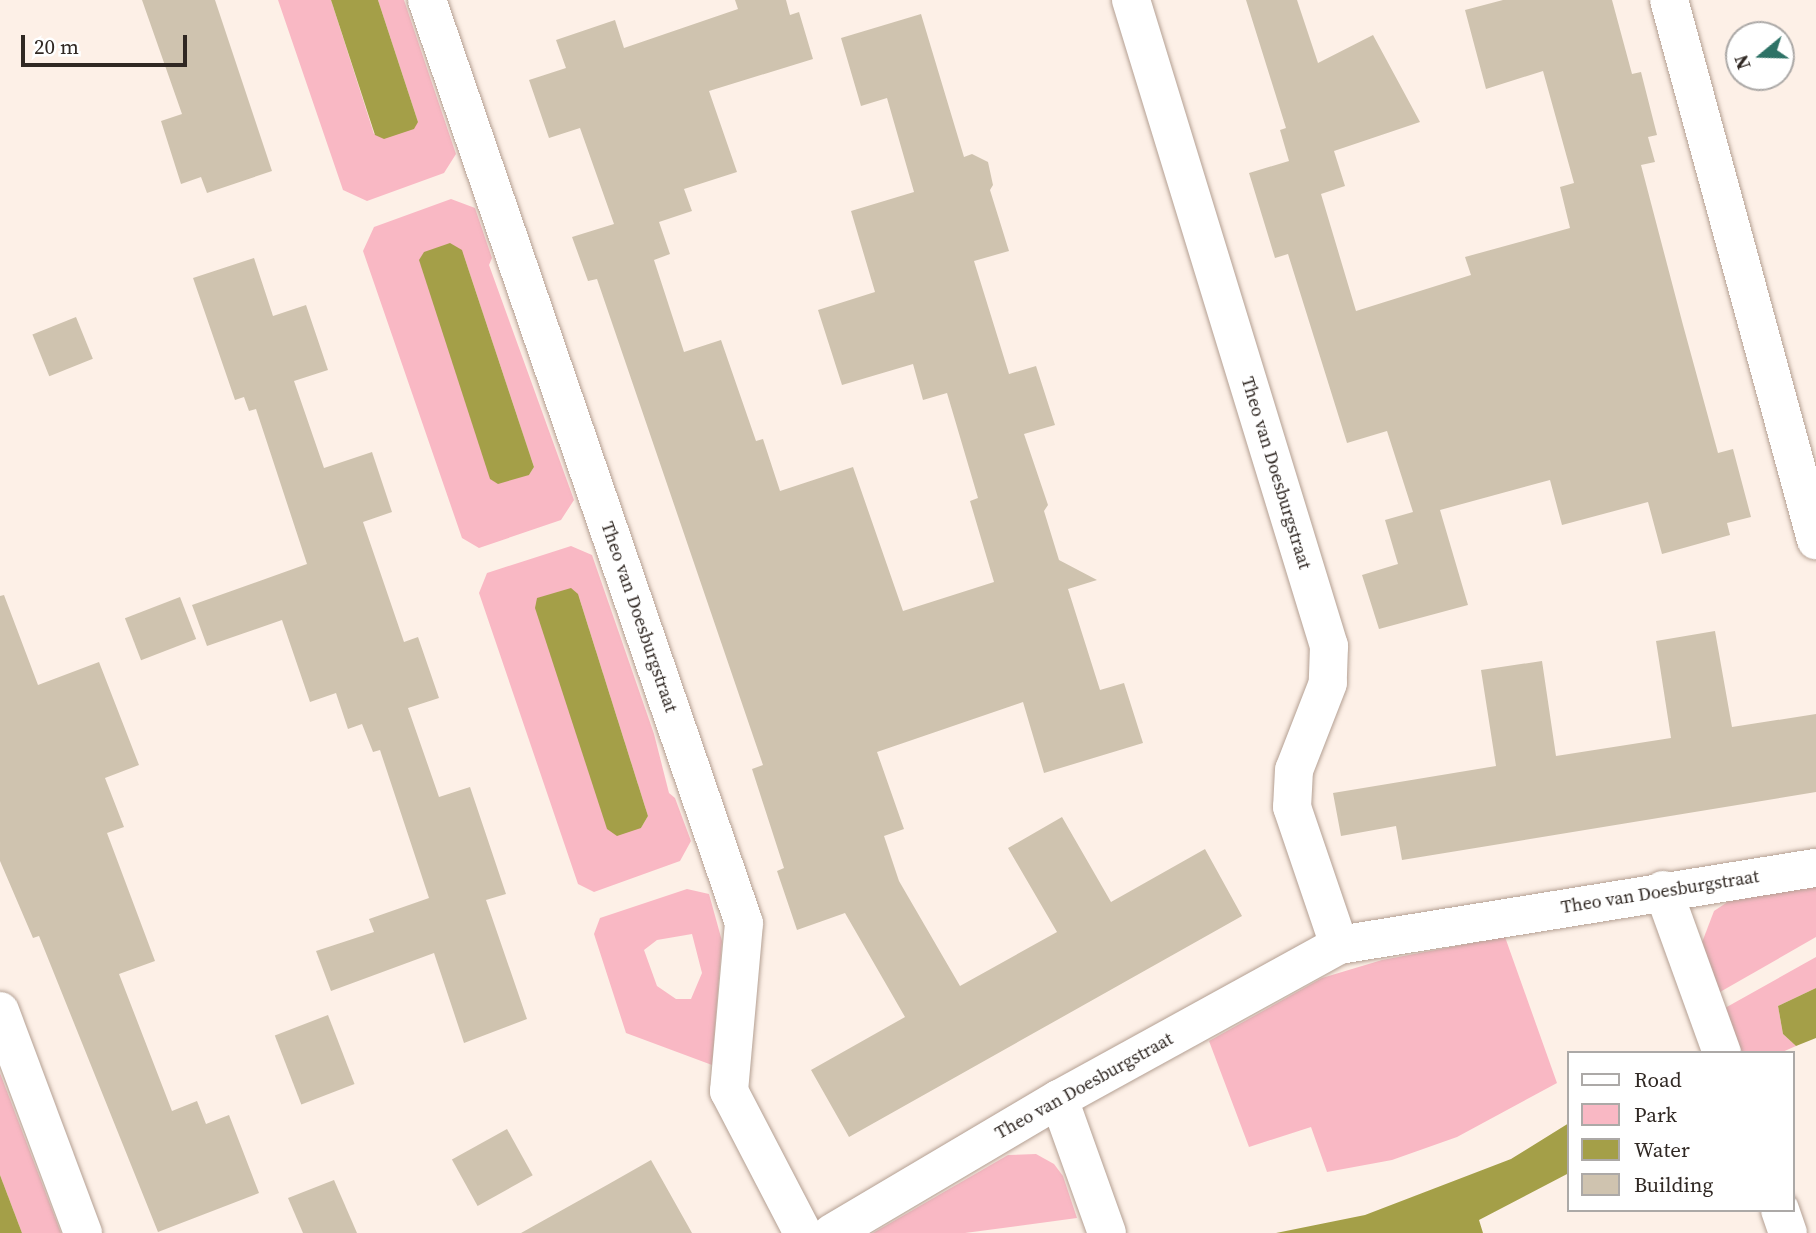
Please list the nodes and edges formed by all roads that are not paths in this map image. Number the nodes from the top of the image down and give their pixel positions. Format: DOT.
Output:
graph roads {
  1 [pos="427,0"];
  2 [pos="1131,0"];
  3 [pos="1669,0"];
  4 [pos="1816,540"];
  5 [pos="1816,868"];
  6 [pos="1662,890"];
  7 [pos="1339,945"];
  8 [pos="0,1011"];
  9 [pos="1721,1051"];
  10 [pos="1059,1099"];
  11 [pos="1781,1212"];
  12 [pos="83,1233"];
  13 [pos="803,1233"];
  14 [pos="832,1233"];
  15 [pos="1107,1233"];
  16 [pos="1788,1233"];
  1 -- 13 [label="street, Theo van Doesburgstraat"];
  2 -- 7 [label="street, Theo van Doesburgstraat"];
  3 -- 4 [label="street"];
  5 -- 6 [label="street, Theo van Doesburgstraat"];
  6 -- 7 [label="street, Theo van Doesburgstraat"];
  6 -- 9 [label="street"];
  7 -- 10 [label="street, Theo van Doesburgstraat"];
  8 -- 12 [label="street"];
  10 -- 14 [label="street, Theo van Doesburgstraat"];
  10 -- 15 [label="street"];
  11 -- 16 [label="street"];
}
